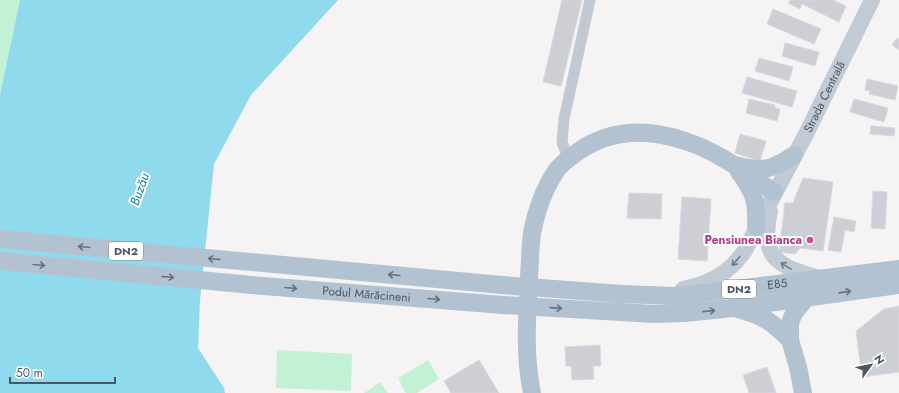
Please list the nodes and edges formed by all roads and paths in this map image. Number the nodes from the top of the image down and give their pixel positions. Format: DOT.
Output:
graph roads {
  1 [pos="590,0"];
  2 [pos="872,0"];
  3 [pos="794,155"];
  4 [pos="568,159"];
  5 [pos="734,165"];
  6 [pos="774,192"];
  7 [pos="756,227"];
  8 [pos="0,239"];
  9 [pos="0,261"];
  10 [pos="899,269"];
  11 [pos="823,279"];
  12 [pos="899,285"];
  13 [pos="656,296"];
  14 [pos="807,297"];
  15 [pos="733,308"];
  16 [pos="790,340"];
  17 [pos="532,393"];
  18 [pos="803,393"];
  1 -- 4 [label="street"];
  2 -- 3 [label="main road, Strada Centrală"];
  3 -- 5 [label="main road"];
  3 -- 6 [label="main road, Strada Centrală"];
  4 -- 5 [label="main road"];
  4 -- 17 [label="main road"];
  5 -- 6 [label="main road"];
  5 -- 7 [label="main road"];
  6 -- 7 [label="main road, Strada Centrală"];
  11 -- 6 [label="main road, one-way"];
  7 -- 13 [label="main road, Strada Centrală, one-way"];
  13 -- 8 [label="main road, Podul Mărăcineni / DN2, one-way, bridge"];
  9 -- 15 [label="main road, Podul Mărăcineni / DN2, one-way, bridge"];
  10 -- 11 [label="main road, E85 / DN2"];
  11 -- 13 [label="main road, E85 / DN2"];
  14 -- 12 [label="main road, E85 / DN2, one-way"];
  14 -- 15 [label="main road, E85 / DN2"];
  14 -- 16 [label="main road"];
  15 -- 16 [label="main road"];
  16 -- 18 [label="main road"];
}
